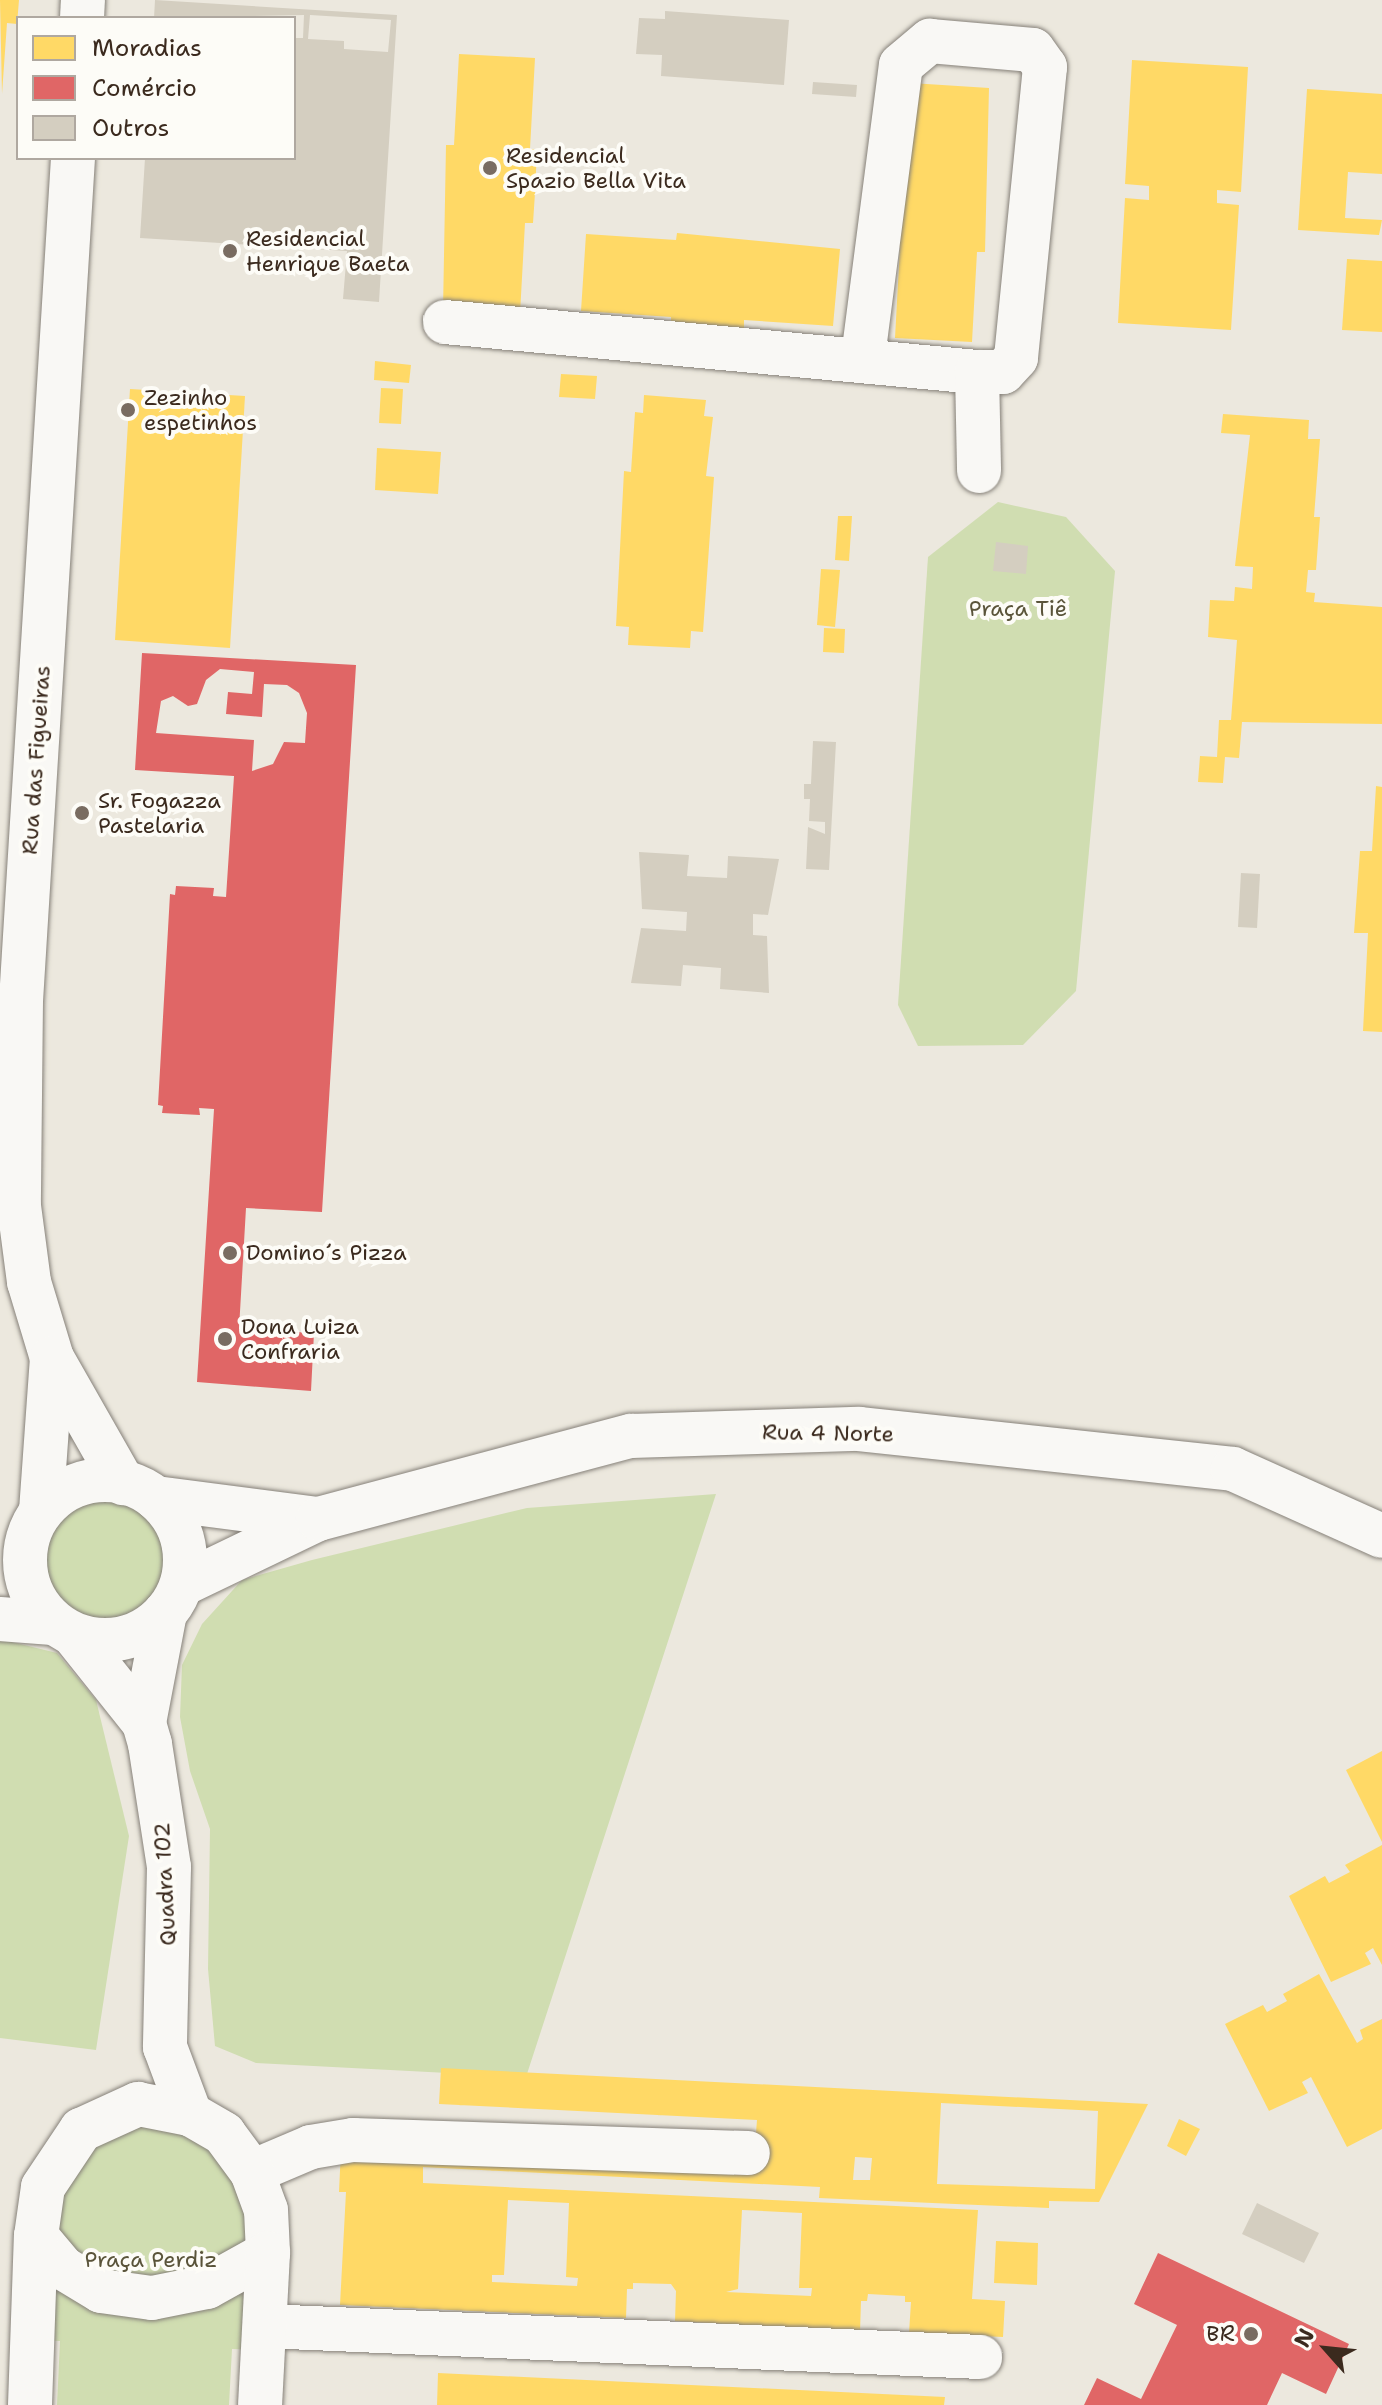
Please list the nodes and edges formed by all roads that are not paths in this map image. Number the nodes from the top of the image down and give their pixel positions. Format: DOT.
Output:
graph roads {
  1 [pos="73,160"];
  2 [pos="445,322"];
  3 [pos="863,357"];
  4 [pos="977,372"];
  5 [pos="979,471"];
  6 [pos="52,1358"];
  7 [pos="139,1490"];
  8 [pos="318,1519"];
  9 [pos="24,1531"];
  10 [pos="1382,1536"];
  11 [pos="174,1599"];
  12 [pos="0,1619"];
  13 [pos="64,1629"];
  14 [pos="144,1723"];
  15 [pos="165,2047"];
  16 [pos="138,2104"];
  17 [pos="190,2114"];
  18 [pos="748,2153"];
  19 [pos="252,2172"];
  20 [pos="36,2236"];
  21 [pos="268,2253"];
  22 [pos="265,2326"];
  23 [pos="980,2357"];
  24 [pos="30,2405"];
  25 [pos="260,2405"];
  1 -- 6 [label="street, Rua das Figueiras"];
  2 -- 3 [label="street"];
  3 -- 4 [label="street"];
  3 -- 4 [label="street"];
  4 -- 5 [label="street"];
  6 -- 7 [label="street, Rua das Figueiras"];
  6 -- 9 [label="street, Rua das Figueiras"];
  7 -- 8 [label="street, Rua 4 Norte"];
  7 -- 9 [label="street"];
  7 -- 11 [label="street"];
  8 -- 10 [label="street, Rua 4 Norte"];
  8 -- 11 [label="street, Rua 4 Norte"];
  9 -- 13 [label="street"];
  11 -- 13 [label="street"];
  11 -- 14 [label="street, Quadra 102"];
  12 -- 13 [label="street"];
  13 -- 14 [label="street, Quadra 102"];
  14 -- 15 [label="street, Quadra 102"];
  15 -- 16 [label="street, Quadra 102"];
  15 -- 17 [label="street, Quadra 102"];
  16 -- 17 [label="street"];
  16 -- 20 [label="street"];
  17 -- 19 [label="street"];
  18 -- 19 [label="street"];
  19 -- 21 [label="street"];
  20 -- 21 [label="street"];
  20 -- 24 [label="street"];
  21 -- 22 [label="street"];
  22 -- 23 [label="street"];
  22 -- 25 [label="street"];
}
